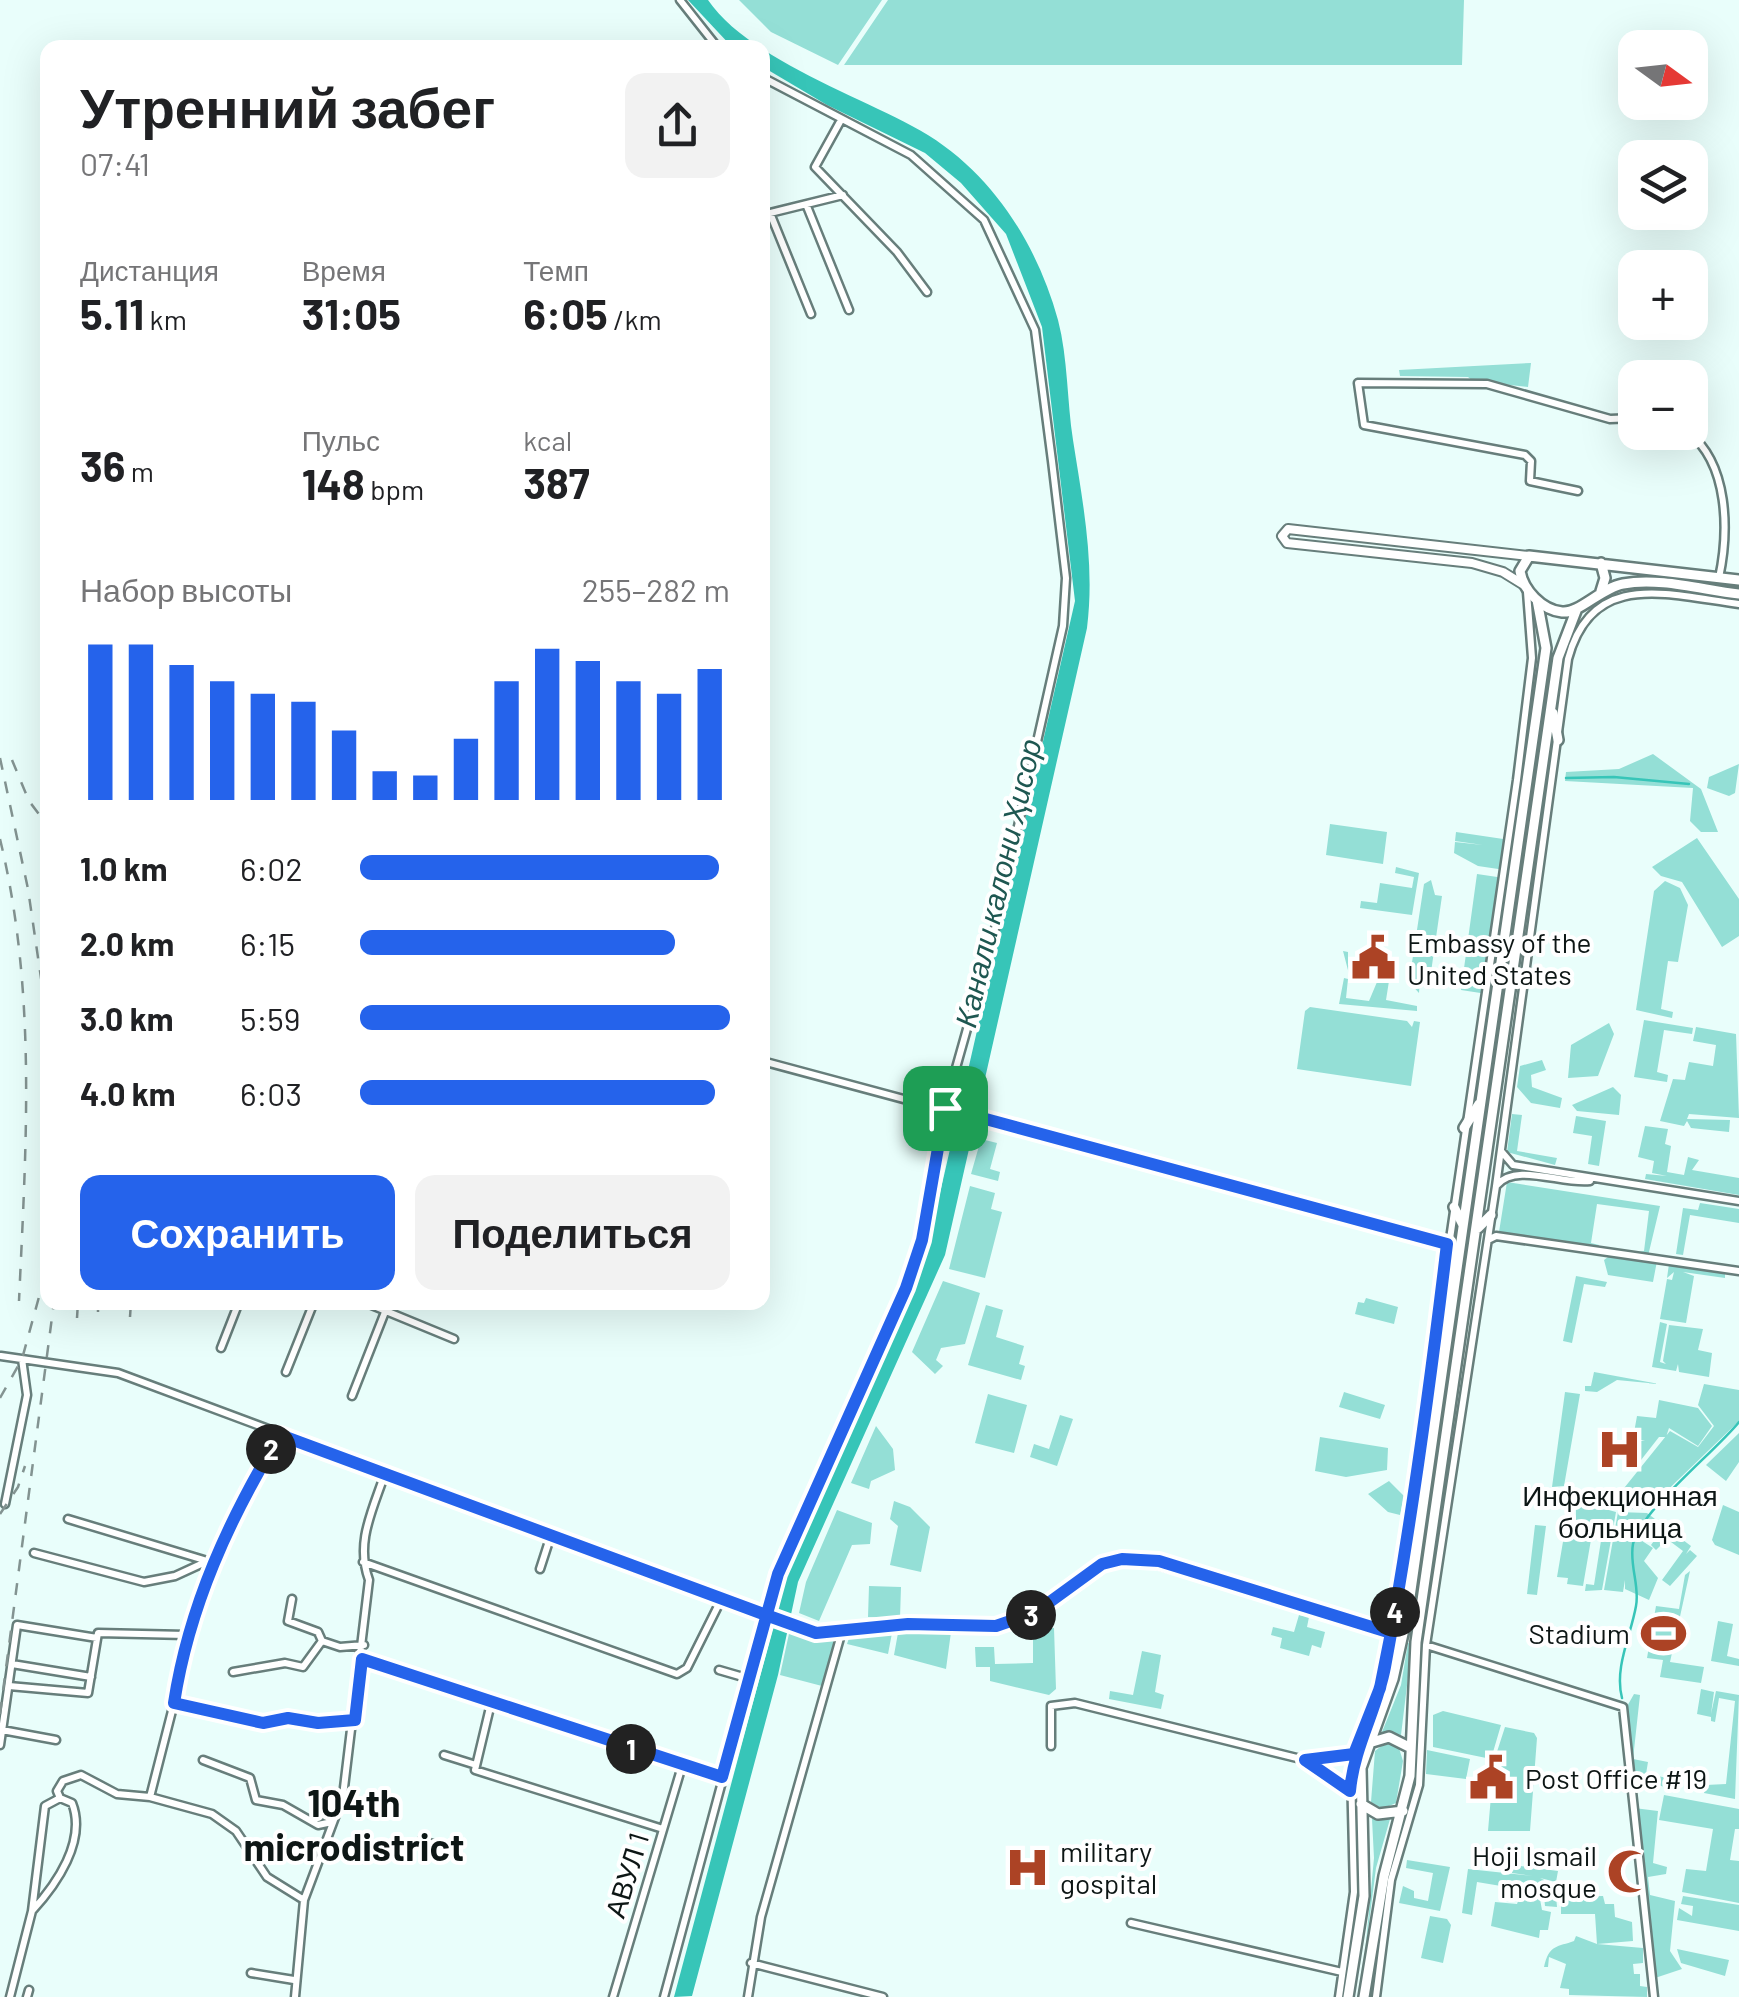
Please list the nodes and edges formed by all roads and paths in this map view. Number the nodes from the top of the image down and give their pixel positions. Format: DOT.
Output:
graph roads {
  1 [pos="680,0"];
  2 [pos="712,40"];
  3 [pos="770,81"];
  4 [pos="841,120"];
  5 [pos="844,195"];
  6 [pos="806,204"];
  7 [pos="770,213"];
  8 [pos="770,223"];
  9 [pos="927,292"];
  10 [pos="849,310"];
  11 [pos="811,314"];
  12 [pos="1618,419"];
  13 [pos="1707,450"];
  14 [pos="1578,490"];
  15 [pos="1333,533"];
  16 [pos="1332,548"];
  17 [pos="1529,556"];
  18 [pos="1601,563"];
  19 [pos="1719,578"];
  20 [pos="1739,580"];
  21 [pos="1526,587"];
  22 [pos="1600,591"];
  23 [pos="1739,594"];
  24 [pos="1537,600"];
  25 [pos="1739,604"];
  26 [pos="1576,610"];
  27 [pos="1551,706"];
  28 [pos="1558,740"];
  29 [pos="770,1062"];
  30 [pos="1481,1102"];
  31 [pos="1495,1104"];
  32 [pos="949,1108"];
  33 [pos="1505,1118"];
  34 [pos="1464,1128"];
  35 [pos="1500,1150"];
  36 [pos="1600,1179"];
  37 [pos="1496,1186"];
  38 [pos="1739,1201"];
  39 [pos="1454,1207"];
  40 [pos="1491,1214"];
  41 [pos="1464,1225"];
  42 [pos="1476,1230"];
  43 [pos="1487,1241"];
  44 [pos="1447,1244"];
  45 [pos="1739,1271"];
  46 [pos="235,1310"];
  47 [pos="311,1310"];
  48 [pos="382,1310"];
  49 [pos="386,1312"];
  50 [pos="454,1339"];
  51 [pos="1446,1345"];
  52 [pos="1460,1347"];
  53 [pos="221,1348"];
  54 [pos="0,1358"];
  55 [pos="22,1359"];
  56 [pos="286,1372"];
  57 [pos="352,1396"];
  58 [pos="280,1435"];
  59 [pos="385,1473"];
  60 [pos="5,1504"];
  61 [pos="68,1519"];
  62 [pos="551,1535"];
  63 [pos="34,1553"];
  64 [pos="209,1559"];
  65 [pos="363,1562"];
  66 [pos="540,1569"];
  67 [pos="722,1598"];
  68 [pos="292,1599"];
  69 [pos="1422,1606"];
  70 [pos="1396,1608"];
  71 [pos="1408,1611"];
  72 [pos="766,1615"];
  73 [pos="1431,1618"];
  74 [pos="842,1631"];
  75 [pos="1391,1633"];
  76 [pos="186,1635"];
  77 [pos="98,1638"];
  78 [pos="322,1641"];
  79 [pos="364,1645"];
  80 [pos="1426,1645"];
  81 [pos="362,1659"];
  82 [pos="12,1664"];
  83 [pos="719,1670"];
  84 [pos="233,1672"];
  85 [pos="91,1677"];
  86 [pos="750,1678"];
  87 [pos="9,1686"];
  88 [pos="492,1699"];
  89 [pos="174,1703"];
  90 [pos="355,1720"];
  91 [pos="2,1730"];
  92 [pos="56,1740"];
  93 [pos="0,1744"];
  94 [pos="1368,1744"];
  95 [pos="1051,1746"];
  96 [pos="1411,1748"];
  97 [pos="1354,1754"];
  98 [pos="444,1756"];
  99 [pos="203,1760"];
  100 [pos="1305,1760"];
  101 [pos="476,1765"];
  102 [pos="682,1766"];
  103 [pos="722,1777"];
  104 [pos="1350,1791"];
  105 [pos="150,1797"];
  106 [pos="60,1798"];
  107 [pos="1361,1804"];
  108 [pos="1403,1811"];
  109 [pos="333,1822"];
  110 [pos="663,1829"];
  111 [pos="421,1840"];
  112 [pos="455,1849"];
  113 [pos="304,1900"];
  114 [pos="32,1911"];
  115 [pos="1131,1923"];
  116 [pos="751,1963"];
  117 [pos="1342,1972"];
  118 [pos="251,1973"];
  119 [pos="294,1980"];
  120 [pos="1345,1995"];
  121 [pos="1368,1995"];
  122 [pos="10,1997"];
  123 [pos="295,1997"];
  124 [pos="613,1997"];
  125 [pos="664,1997"];
  126 [pos="748,1997"];
  127 [pos="884,1997"];
  128 [pos="1654,1997"];
  1 -- 2 [label="street"];
  3 -- 4 [label="street"];
  4 -- 5 [label="street"];
  4 -- 32 [label="street"];
  5 -- 6 [label="street"];
  5 -- 9 [label="street"];
  6 -- 7 [label="street"];
  6 -- 10 [label="street"];
  8 -- 11 [label="street"];
  12 -- 14 [label="street"];
  13 -- 19 [label="street"];
  15 -- 16 [label="main road"];
  15 -- 16 [label="main road"];
  15 -- 17 [label="main road"];
  16 -- 21 [label="main road"];
  17 -- 18 [label="highway"];
  17 -- 21 [label="highway"];
  18 -- 19 [label="highway"];
  18 -- 22 [label="highway"];
  19 -- 20 [label="highway"];
  21 -- 24 [label="highway"];
  21 -- 34 [label="street"];
  22 -- 23 [label="highway"];
  22 -- 26 [label="highway"];
  24 -- 26 [label="highway"];
  24 -- 30 [label="highway"];
  25 -- 28 [label="street"];
  26 -- 27 [label="highway"];
  27 -- 28 [label="highway"];
  27 -- 31 [label="highway"];
  28 -- 33 [label="street"];
  29 -- 32 [label="street"];
  30 -- 34 [label="highway"];
  30 -- 41 [label="highway"];
  31 -- 33 [label="highway"];
  31 -- 42 [label="highway"];
  32 -- 44 [label="street"];
  32 -- 72 [label="street"];
  33 -- 35 [label="street"];
  34 -- 39 [label="street"];
  35 -- 36 [label="street"];
  35 -- 37 [label="street"];
  36 -- 37 [label="street"];
  36 -- 38 [label="street"];
  37 -- 40 [label="street"];
  39 -- 41 [label="highway"];
  39 -- 44 [label="street"];
  40 -- 42 [label="highway"];
  40 -- 43 [label="street"];
  41 -- 51 [label="highway"];
  42 -- 52 [label="highway"];
  43 -- 45 [label="street"];
  43 -- 73 [label="street"];
  44 -- 70 [label="street"];
  46 -- 53 [label="street"];
  47 -- 56 [label="street"];
  48 -- 49 [label="street"];
  49 -- 50 [label="street"];
  49 -- 57 [label="street"];
  51 -- 52 [label="highway"];
  51 -- 71 [label="highway"];
  52 -- 69 [label="highway"];
  54 -- 55 [label="street"];
  55 -- 58 [label="street"];
  55 -- 60 [label="street"];
  58 -- 59 [label="street"];
  58 -- 64 [label="street"];
  59 -- 62 [label="street"];
  59 -- 65 [label="street"];
  61 -- 64 [label="street"];
  62 -- 66 [label="street"];
  62 -- 67 [label="street"];
  63 -- 64 [label="street"];
  64 -- 76 [label="street"];
  65 -- 67 [label="street"];
  65 -- 79 [label="street"];
  67 -- 72 [label="street"];
  68 -- 78 [label="street"];
  69 -- 73 [label="highway"];
  69 -- 96 [label="highway"];
  70 -- 71 [label="highway"];
  70 -- 75 [label="street"];
  71 -- 94 [label="highway"];
  72 -- 74 [label="street"];
  72 -- 86 [label="street"];
  73 -- 80 [label="street"];
  74 -- 75 [label="street"];
  74 -- 116 [label="street"];
  75 -- 97 [label="street"];
  76 -- 77 [label="street"];
  76 -- 89 [label="street"];
  77 -- 82 [label="street"];
  77 -- 85 [label="street"];
  78 -- 79 [label="street"];
  78 -- 84 [label="street"];
  79 -- 81 [label="street"];
  80 -- 121 [label="street"];
  80 -- 128 [label="street"];
  81 -- 88 [label="street"];
  81 -- 90 [label="street"];
  82 -- 85 [label="street"];
  82 -- 87 [label="street"];
  83 -- 86 [label="street"];
  85 -- 87 [label="street"];
  86 -- 103 [label="street"];
  87 -- 91 [label="street"];
  88 -- 101 [label="street"];
  88 -- 102 [label="street"];
  89 -- 90 [label="street"];
  89 -- 105 [label="street"];
  90 -- 109 [label="street"];
  91 -- 92 [label="street"];
  91 -- 93 [label="street"];
  94 -- 96 [label="highway"];
  94 -- 107 [label="highway"];
  95 -- 100 [label="street"];
  96 -- 108 [label="highway"];
  97 -- 100 [label="street"];
  97 -- 104 [label="street"];
  98 -- 101 [label="street"];
  99 -- 109 [label="street"];
  100 -- 104 [label="street"];
  101 -- 110 [label="street"];
  102 -- 103 [label="street"];
  102 -- 110 [label="street, АВУЛ 1"];
  103 -- 125 [label="street"];
  104 -- 117 [label="street"];
  105 -- 106 [label="street"];
  105 -- 113 [label="street"];
  106 -- 114 [label="street"];
  106 -- 114 [label="street"];
  107 -- 108 [label="highway"];
  107 -- 120 [label="highway"];
  108 -- 121 [label="highway"];
  109 -- 113 [label="street"];
  110 -- 124 [label="street, АВУЛ 1"];
  111 -- 112 [label="street"];
  113 -- 119 [label="street"];
  114 -- 122 [label="street"];
  115 -- 117 [label="street"];
  116 -- 126 [label="street"];
  116 -- 127 [label="street"];
  117 -- 120 [label="street"];
  118 -- 119 [label="street"];
  119 -- 123 [label="street"];
}
